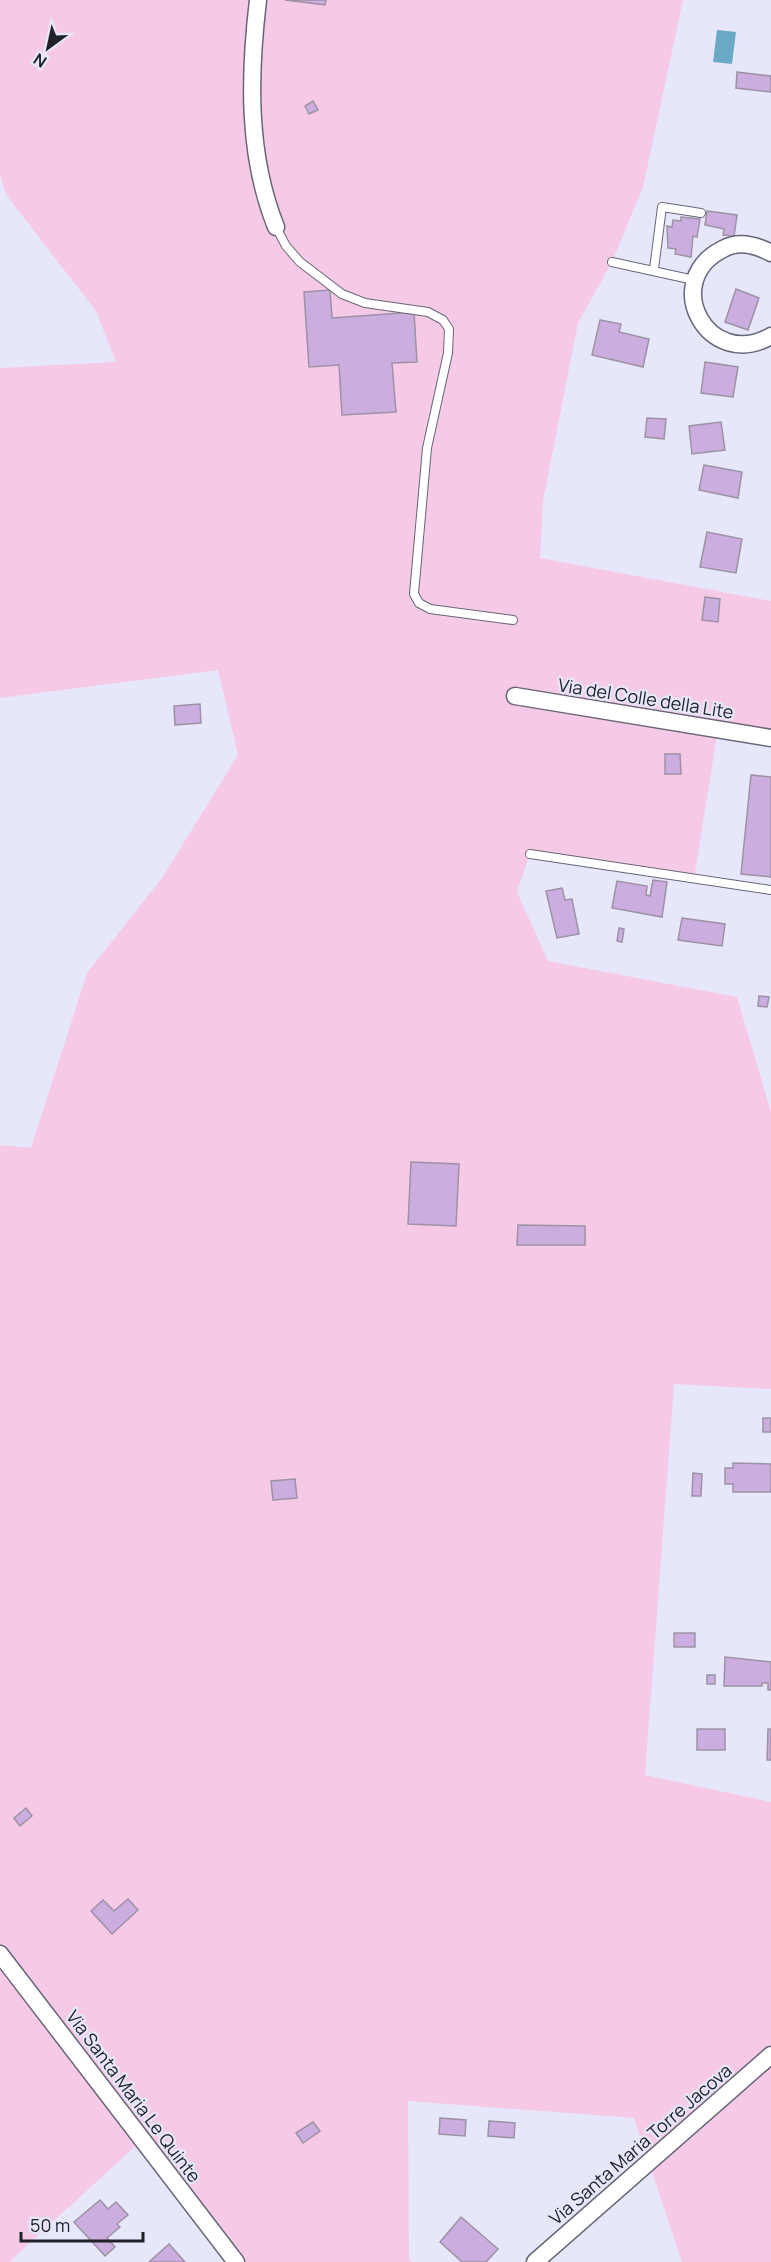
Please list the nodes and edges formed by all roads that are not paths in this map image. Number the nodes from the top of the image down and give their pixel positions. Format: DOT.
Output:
graph roads {
  1 [pos="258,0"];
  2 [pos="701,213"];
  3 [pos="276,227"];
  4 [pos="771,253"];
  5 [pos="612,262"];
  6 [pos="654,269"];
  7 [pos="694,280"];
  8 [pos="771,336"];
  9 [pos="513,620"];
  10 [pos="514,696"];
  11 [pos="771,738"];
  12 [pos="530,854"];
  13 [pos="771,890"];
  14 [pos="0,1954"];
  15 [pos="771,2055"];
  16 [pos="236,2262"];
  17 [pos="535,2262"];
  1 -- 3 [label="street"];
  2 -- 6 [label="lane"];
  3 -- 9 [label="lane"];
  4 -- 7 [label="street"];
  5 -- 6 [label="lane"];
  6 -- 7 [label="lane"];
  7 -- 8 [label="street"];
  10 -- 11 [label="street, Via del Colle della Lite"];
  12 -- 13 [label="lane"];
  14 -- 16 [label="street, Via Santa Maria Le Quinte"];
  15 -- 17 [label="street, Via Santa Maria Torre Jacova"];
}
